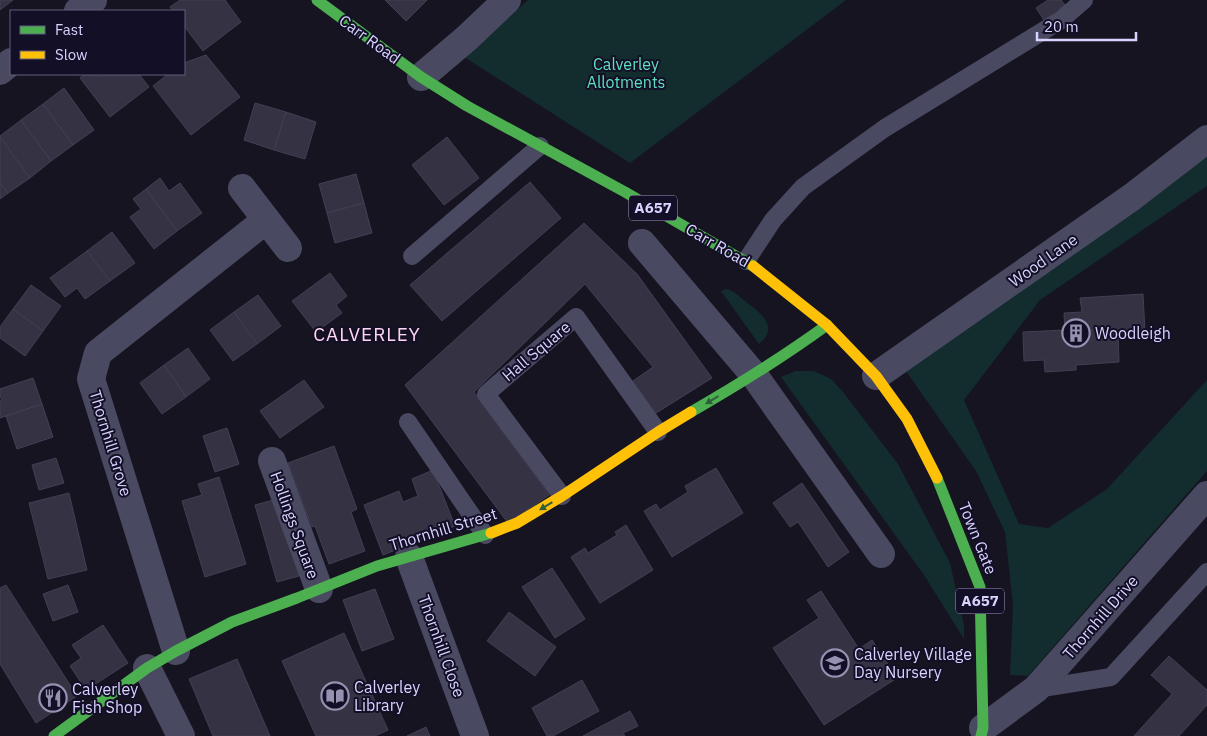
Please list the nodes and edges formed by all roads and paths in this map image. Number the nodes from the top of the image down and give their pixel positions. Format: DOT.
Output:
graph roads {
  1 [pos="93,0"];
  2 [pos="317,0"];
  3 [pos="507,0"];
  4 [pos="1084,0"];
  5 [pos="79,10"];
  6 [pos="10,63"];
  7 [pos="0,71"];
  8 [pos="422,77"];
  9 [pos="1207,139"];
  10 [pos="540,146"];
  11 [pos="242,188"];
  12 [pos="266,220"];
  13 [pos="642,243"];
  14 [pos="288,248"];
  15 [pos="412,256"];
  16 [pos="746,261"];
  17 [pos="827,325"];
  18 [pos="754,375"];
  19 [pos="876,376"];
  20 [pos="408,422"];
  21 [pos="658,432"];
  22 [pos="272,461"];
  23 [pos="935,473"];
  24 [pos="1207,495"];
  25 [pos="562,496"];
  26 [pos="485,535"];
  27 [pos="881,554"];
  28 [pos="409,557"];
  29 [pos="1207,572"];
  30 [pos="319,589"];
  31 [pos="176,651"];
  32 [pos="147,668"];
  33 [pos="1036,689"];
  34 [pos="982,732"];
  35 [pos="54,736"];
  36 [pos="181,736"];
  37 [pos="475,736"];
  1 -- 5 [label="street"];
  2 -- 8 [label="main road, Carr Road / A657"];
  3 -- 8 [label="street"];
  4 -- 16 [label="lane"];
  6 -- 7 [label="street"];
  8 -- 10 [label="main road, Carr Road / A657"];
  9 -- 19 [label="street, Wood Lane"];
  10 -- 15 [label="lane"];
  10 -- 16 [label="main road, Carr Road / A657"];
  11 -- 12 [label="street"];
  12 -- 14 [label="street"];
  12 -- 31 [label="street, Thornhill Grove"];
  13 -- 18 [label="street"];
  16 -- 17 [label="main road, Carr Road / A657"];
  17 -- 18 [label="main road, Thornhill Street"];
  17 -- 19 [label="main road, Carr Road / A657"];
  18 -- 21 [label="main road, Thornhill Street, one-way"];
  18 -- 27 [label="street"];
  19 -- 23 [label="main road, Carr Road / A657"];
  20 -- 26 [label="lane"];
  21 -- 25 [label="main road, Thornhill Street"];
  21 -- 25 [label="lane, Hall Square"];
  22 -- 30 [label="street, Hollings Square"];
  23 -- 34 [label="main road, Town Gate / A657"];
  24 -- 33 [label="street, Thornhill Drive"];
  25 -- 26 [label="main road, Thornhill Street, one-way"];
  26 -- 28 [label="main road, Thornhill Street"];
  28 -- 30 [label="main road, Thornhill Street"];
  28 -- 37 [label="street, Thornhill Close"];
  29 -- 33 [label="lane"];
  30 -- 31 [label="main road, Thornhill Street"];
  31 -- 32 [label="main road, Thornhill Street"];
  32 -- 35 [label="main road, Thornhill Street"];
  32 -- 36 [label="street"];
  33 -- 34 [label="street, Thornhill Drive"];
}
